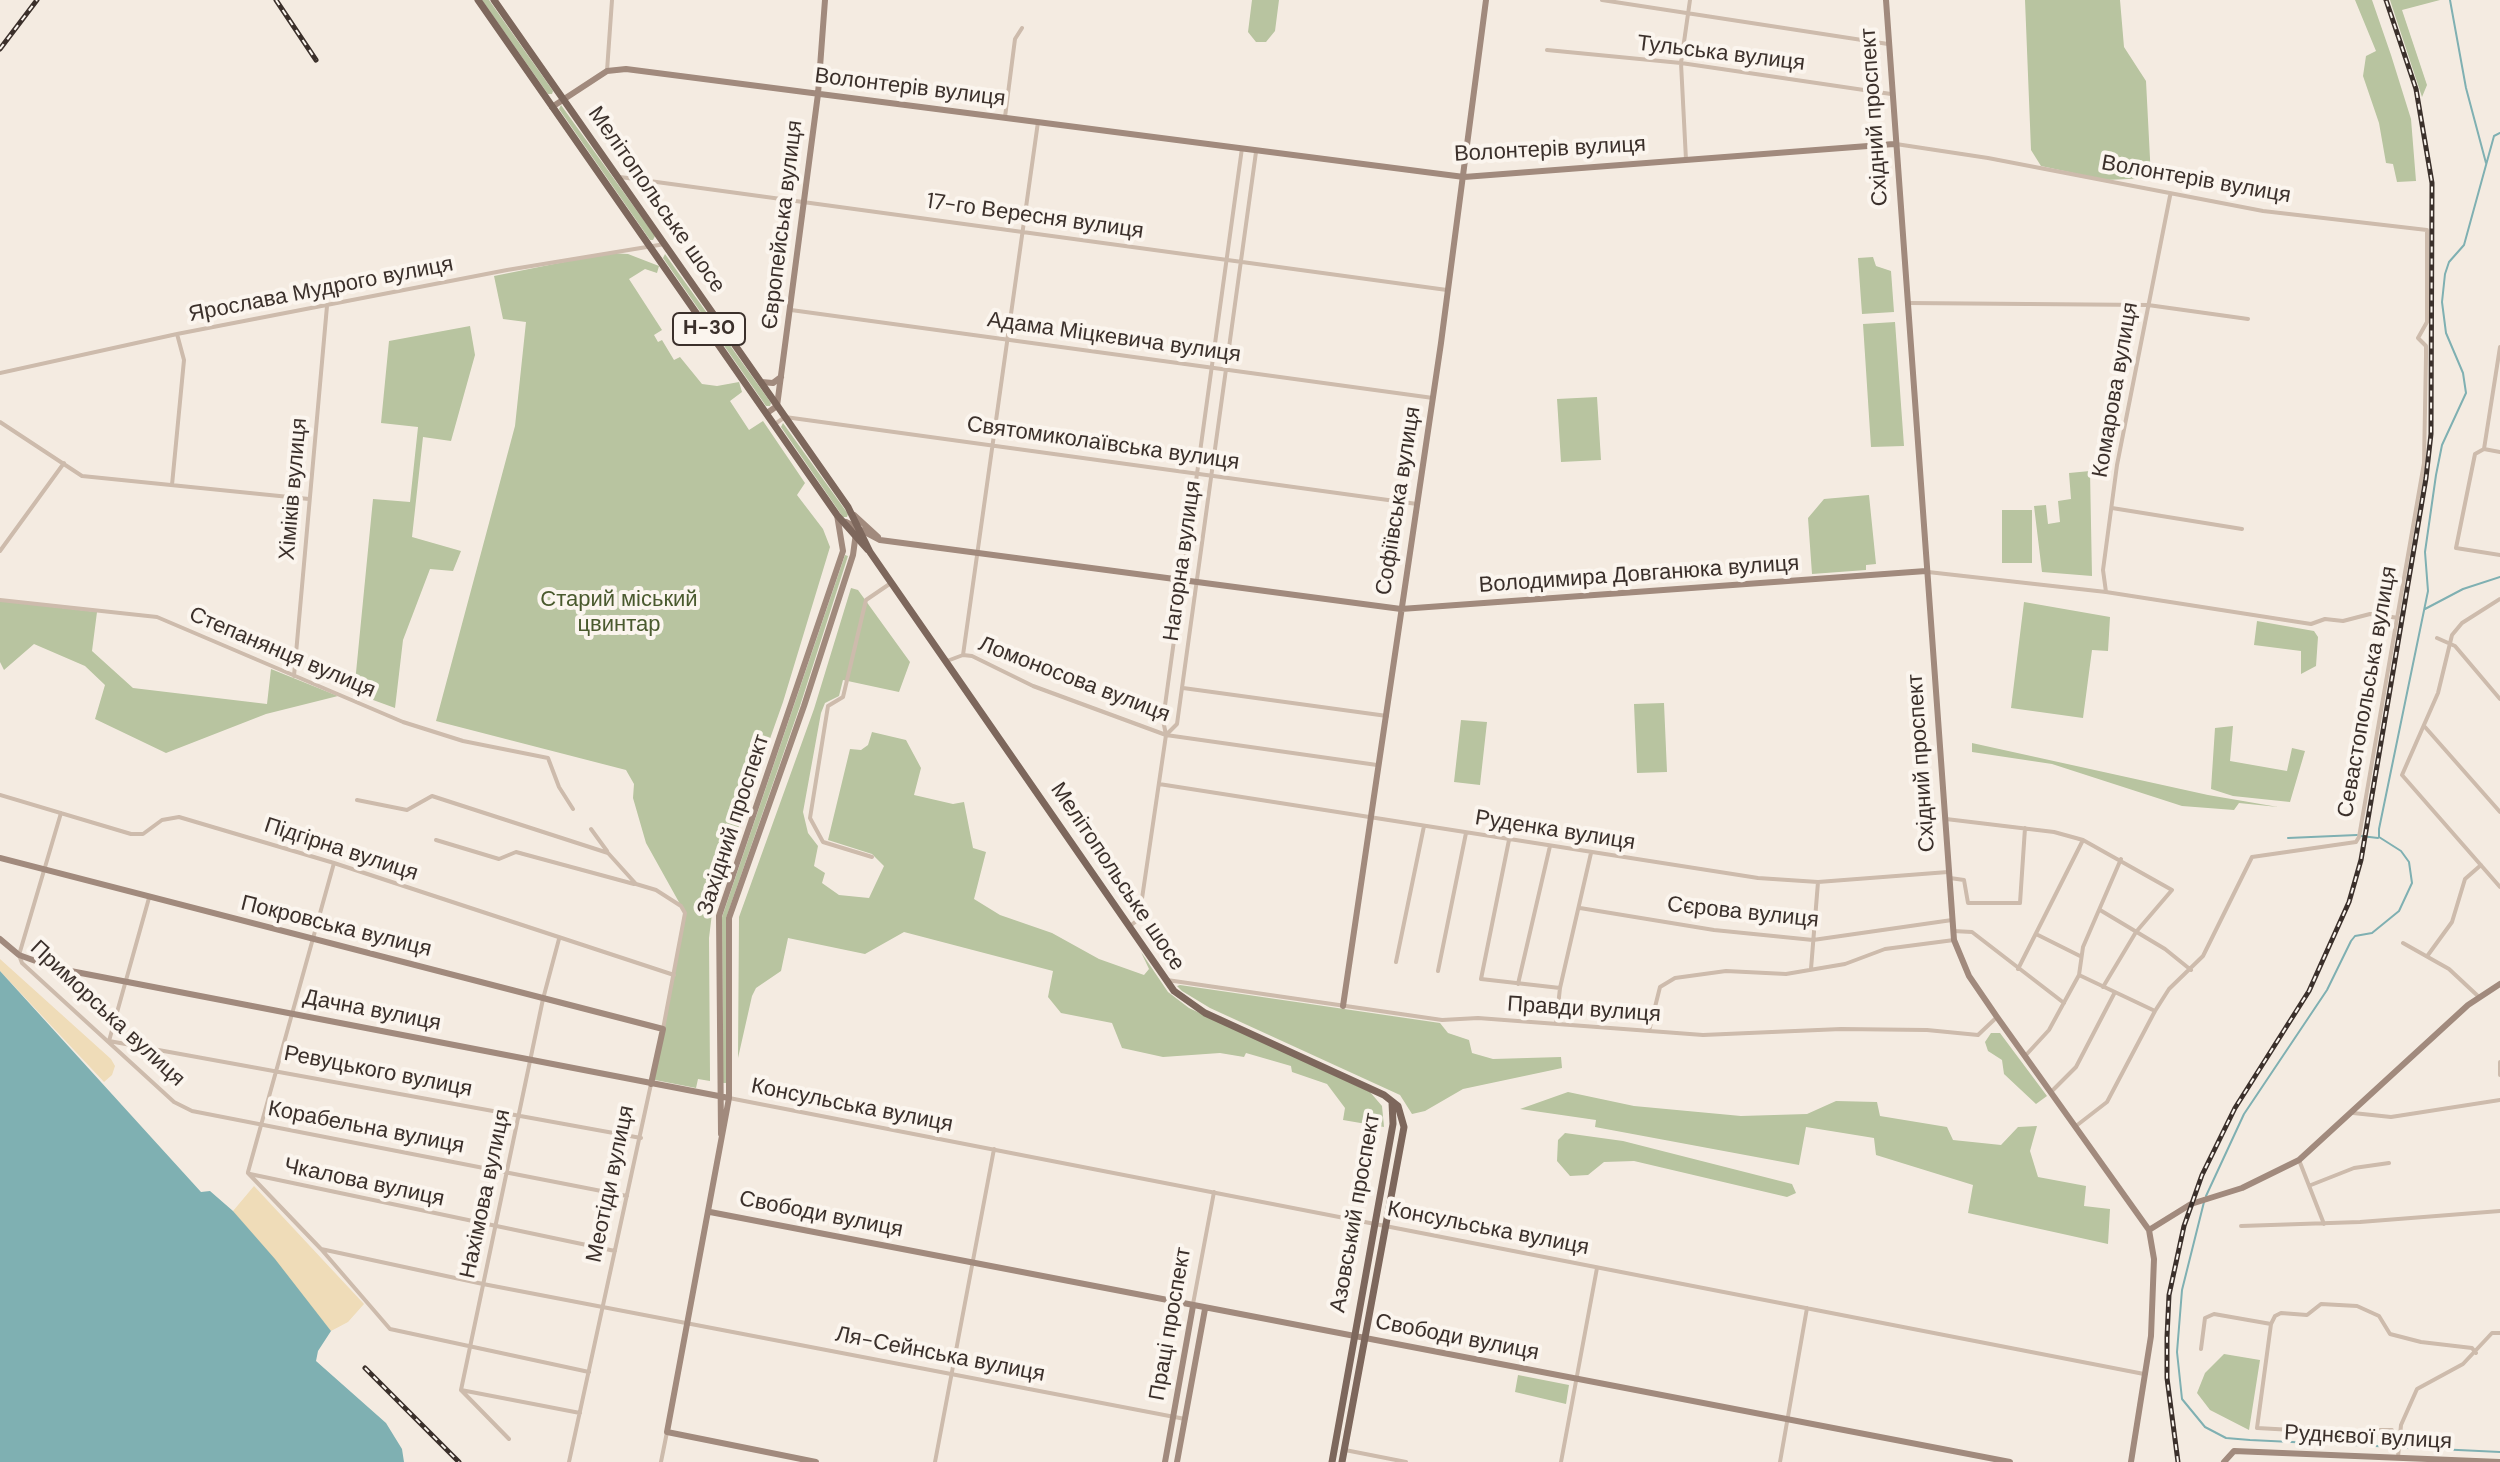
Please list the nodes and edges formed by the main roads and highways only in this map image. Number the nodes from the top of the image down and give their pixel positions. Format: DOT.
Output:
graph roads {
  1 [pos="478,0"];
  2 [pos="494,0"];
  3 [pos="825,0"];
  4 [pos="1486,0"];
  5 [pos="1886,0"];
  6 [pos="818,94"];
  7 [pos="564,99"];
  8 [pos="552,107"];
  9 [pos="1894,144"];
  10 [pos="1464,177"];
  11 [pos="781,377"];
  12 [pos="761,382"];
  13 [pos="777,406"];
  14 [pos="767,413"];
  15 [pos="848,507"];
  16 [pos="837,515"];
  17 [pos="856,534"];
  18 [pos="880,540"];
  19 [pos="863,543"];
  20 [pos="853,555"];
  21 [pos="1926,571"];
  22 [pos="1401,609"];
  23 [pos="0,858"];
  24 [pos="0,939"];
  25 [pos="19,955"];
  26 [pos="2500,984"];
  27 [pos="1343,1006"];
  28 [pos="663,1029"];
  29 [pos="651,1084"];
  30 [pos="720,1097"];
  31 [pos="729,1098"];
  32 [pos="1392,1100"];
  33 [pos="721,1156"];
  34 [pos="710,1212"];
  35 [pos="2149,1230"];
  36 [pos="1193,1306"];
  37 [pos="1205,1309"];
  38 [pos="1352,1337"];
  39 [pos="1364,1339"];
  40 [pos="1335,1448"];
  41 [pos="1344,1450"];
  42 [pos="1996,1461"];
  43 [pos="2469,1461"];
  44 [pos="816,1462"];
  45 [pos="1165,1462"];
  46 [pos="1177,1462"];
  47 [pos="1332,1462"];
  48 [pos="1342,1462"];
  49 [pos="2010,1462"];
  50 [pos="2131,1462"];
  51 [pos="2224,1462"];
  52 [pos="2500,1462"];
  1 -- 8 [label="main road, Мелітопольське шосе / Н-30"];
  2 -- 7 [label="main road, Мелітопольське шосе / Н-30"];
  3 -- 6 [label="main road, Європейська вулиця"];
  4 -- 10 [label="main road, Софіївська вулиця"];
  5 -- 9 [label="main road, Східний проспект"];
  6 -- 7 [label="main road, Волонтерів вулиця"];
  6 -- 10 [label="main road, Волонтерів вулиця"];
  6 -- 11 [label="main road, Європейська вулиця"];
  7 -- 8 [label="main road"];
  7 -- 12 [label="main road, Мелітопольське шосе / Н-30"];
  8 -- 14 [label="main road, Мелітопольське шосе / Н-30"];
  9 -- 10 [label="main road, Волонтерів вулиця"];
  9 -- 21 [label="main road, Східний проспект"];
  10 -- 22 [label="main road, Софіївська вулиця"];
  11 -- 12 [label="main road"];
  11 -- 13 [label="main road, Європейська вулиця"];
  12 -- 13 [label="main road, Мелітопольське шосе / Н-30"];
  13 -- 14 [label="main road"];
  13 -- 15 [label="main road, Мелітопольське шосе / Н-30"];
  14 -- 16 [label="main road, Мелітопольське шосе / Н-30"];
  15 -- 17 [label="main road, Мелітопольське шосе"];
  15 -- 18 [label="main road"];
  16 -- 17 [label="main road, Мелітопольське шосе"];
  16 -- 30 [label="main road, Західний проспект"];
  17 -- 18 [label="main road"];
  17 -- 19 [label="main road, Мелітопольське шосе"];
  17 -- 20 [label="main road"];
  18 -- 19 [label="main road"];
  18 -- 22 [label="main road, Володимира Довганюка вулиця"];
  19 -- 20 [label="main road"];
  19 -- 32 [label="main road, Мелітопольське шосе"];
  20 -- 31 [label="main road, Західний проспект"];
  21 -- 22 [label="main road, Володимира Довганюка вулиця"];
  21 -- 35 [label="main road, Східний проспект"];
  22 -- 27 [label="main road, Софіївська вулиця"];
  23 -- 28 [label="main road, Покровська вулиця"];
  24 -- 25 [label="main road, Приморська вулиця"];
  25 -- 29 [label="main road, Дачна вулиця"];
  26 -- 35 [label="main road"];
  28 -- 29 [label="main road, Меотіди вулиця"];
  29 -- 30 [label="main road, Дачна вулиця"];
  30 -- 31 [label="main road, Дачна вулиця"];
  30 -- 33 [label="main road, Західний проспект"];
  31 -- 33 [label="main road, Західний проспект"];
  32 -- 38 [label="main road, Азовський проспект"];
  32 -- 39 [label="main road, Азовський проспект"];
  33 -- 34 [label="main road, Західний проспект"];
  34 -- 36 [label="main road, Свободи вулиця"];
  34 -- 44 [label="main road, Західний проспект"];
  35 -- 50 [label="main road, Східний проспект"];
  36 -- 37 [label="main road, Свободи вулиця"];
  36 -- 45 [label="main road, Праці проспект"];
  37 -- 38 [label="main road, Свободи вулиця"];
  37 -- 46 [label="main road, Праці проспект"];
  38 -- 39 [label="main road, Свободи вулиця"];
  38 -- 40 [label="main road, Азовський проспект"];
  39 -- 41 [label="main road, Азовський проспект"];
  39 -- 42 [label="main road, Свободи вулиця"];
  40 -- 41 [label="main road"];
  40 -- 47 [label="main road, Азовський проспект"];
  41 -- 48 [label="main road, Азовський проспект"];
  42 -- 49 [label="main road, Свободи вулиця"];
  43 -- 51 [label="main road, Руднєвої вулиця"];
  43 -- 52 [label="main road, Руднєвої вулиця"];
}
